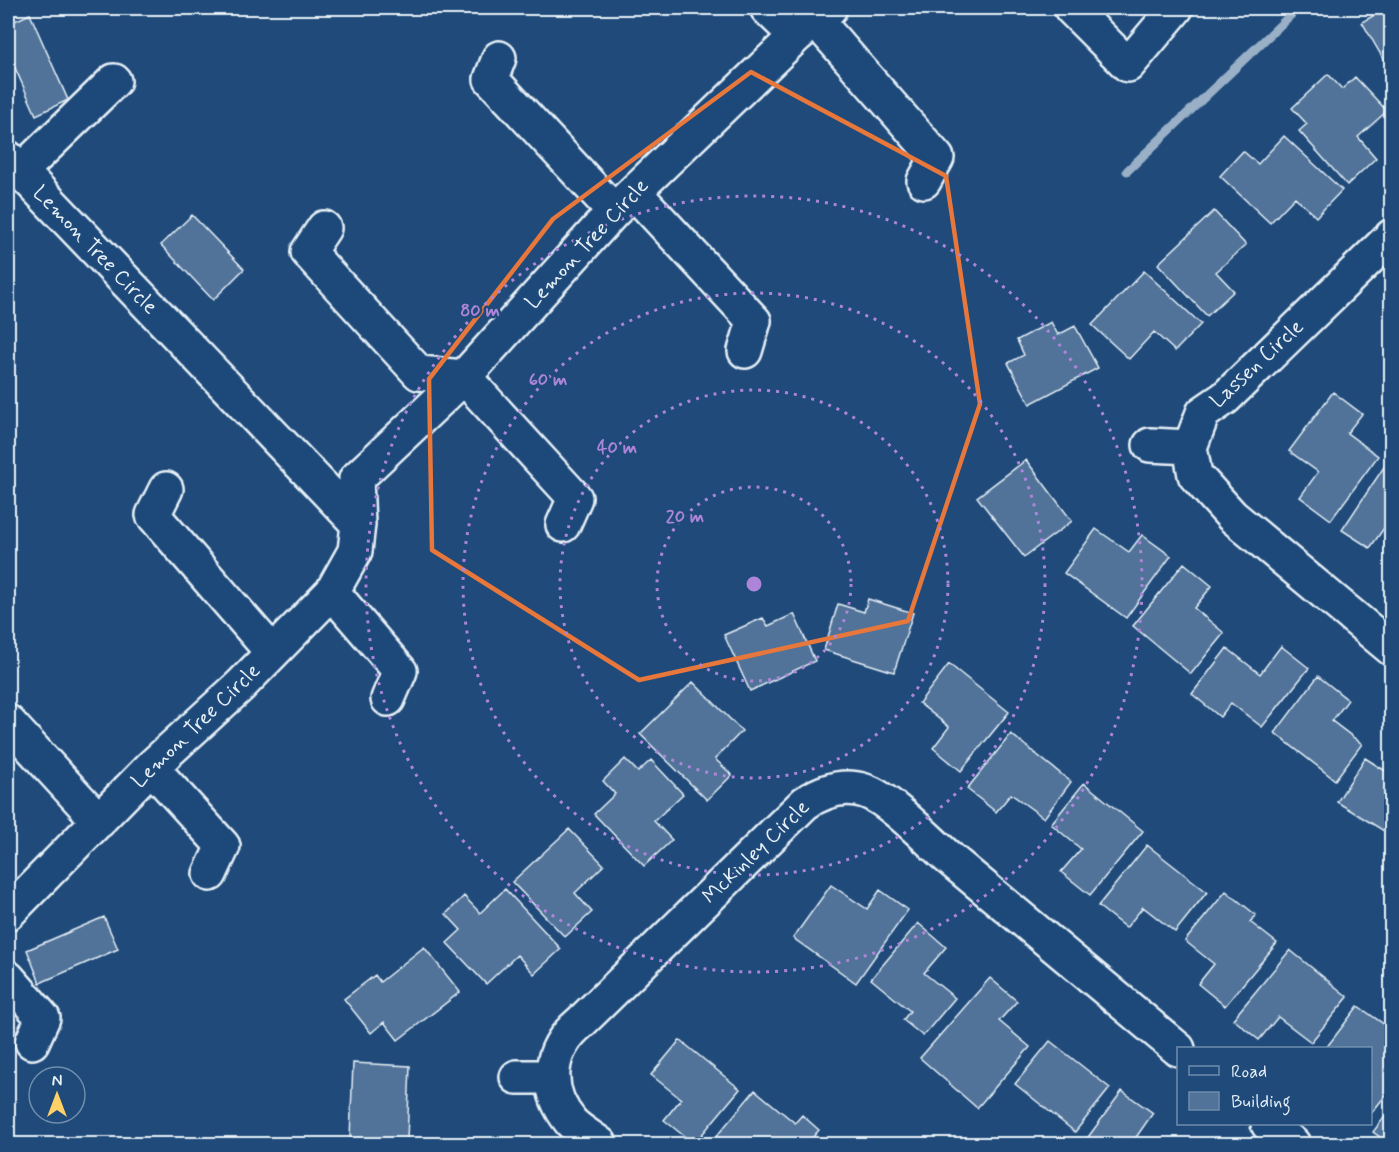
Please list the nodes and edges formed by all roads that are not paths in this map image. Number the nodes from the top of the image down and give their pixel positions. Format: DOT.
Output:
graph roads {
  1 [pos="767,8"];
  2 [pos="1071,8"];
  3 [pos="1176,8"];
  4 [pos="814,21"];
  5 [pos="499,58"];
  6 [pos="114,81"];
  7 [pos="14,165"];
  8 [pos="924,181"];
  9 [pos="624,201"];
  10 [pos="324,228"];
  11 [pos="1392,236"];
  12 [pos="745,351"];
  13 [pos="464,377"];
  14 [pos="1150,445"];
  15 [pos="1190,447"];
  16 [pos="166,489"];
  17 [pos="358,524"];
  18 [pos="563,525"];
  19 [pos="332,592"];
  20 [pos="1392,649"];
  21 [pos="272,652"];
  22 [pos="388,699"];
  23 [pos="8,722"];
  24 [pos="151,767"];
  25 [pos="99,820"];
  26 [pos="210,874"];
  27 [pos="8,913"];
  28 [pos="8,978"];
  29 [pos="32,1042"];
  30 [pos="1177,1047"];
  31 [pos="517,1077"];
  32 [pos="553,1077"];
  33 [pos="1269,1125"];
  34 [pos="600,1144"];
  35 [pos="1293,1144"];
  1 -- 4 [label="street"];
  2 -- 3 [label="street"];
  4 -- 8 [label="street"];
  4 -- 9 [label="street, Lemon Tree Circle"];
  5 -- 9 [label="street"];
  6 -- 7 [label="street"];
  7 -- 17 [label="street, Lemon Tree Circle"];
  9 -- 12 [label="street"];
  9 -- 13 [label="street, Lemon Tree Circle"];
  10 -- 13 [label="street"];
  11 -- 15 [label="street, Lassen Circle"];
  13 -- 17 [label="street, Lemon Tree Circle"];
  13 -- 18 [label="street"];
  14 -- 15 [label="street"];
  15 -- 20 [label="street"];
  16 -- 21 [label="street"];
  17 -- 19 [label="street, Lemon Tree Circle"];
  19 -- 21 [label="street, Lemon Tree Circle"];
  19 -- 22 [label="street"];
  21 -- 24 [label="street, Lemon Tree Circle"];
  23 -- 25 [label="street"];
  24 -- 25 [label="street, Lemon Tree Circle"];
  24 -- 26 [label="street"];
  25 -- 27 [label="street, Lemon Tree Circle"];
  28 -- 29 [label="street"];
  30 -- 32 [label="street, McKinley Circle"];
  31 -- 32 [label="street"];
  32 -- 34 [label="street, McKinley Circle"];
  33 -- 35 [label="street"];
}
